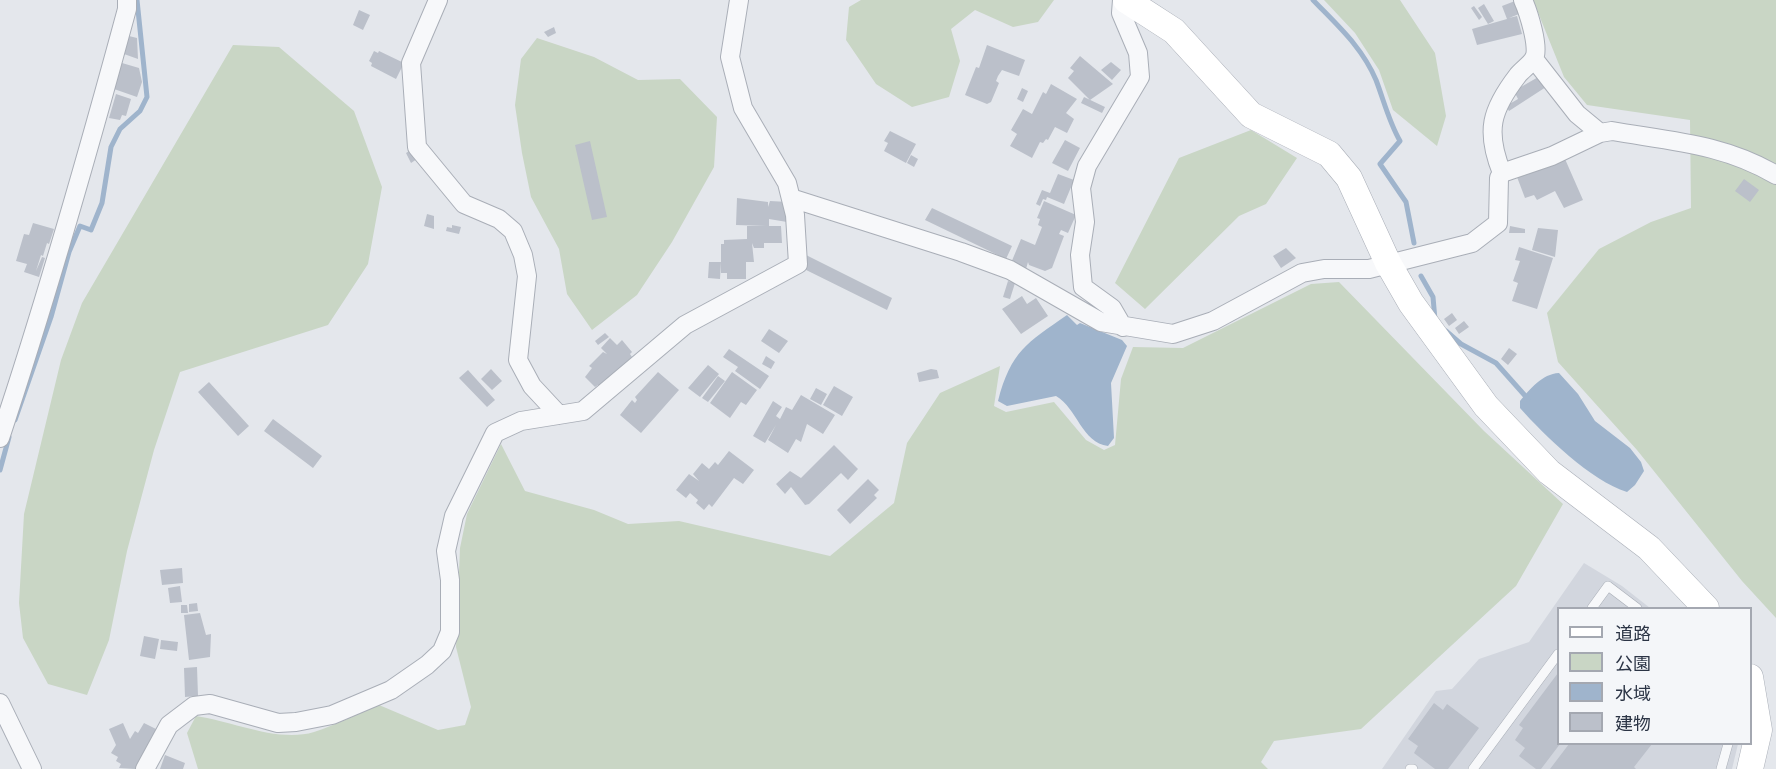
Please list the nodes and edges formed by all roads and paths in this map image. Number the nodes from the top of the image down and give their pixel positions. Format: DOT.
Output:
graph roads {
  1 [pos="127,0"];
  2 [pos="438,0"];
  3 [pos="740,0"];
  4 [pos="1124,0"];
  5 [pos="1522,0"];
  6 [pos="1534,59"];
  7 [pos="1600,133"];
  8 [pos="1502,173"];
  9 [pos="1776,175"];
  10 [pos="791,198"];
  11 [pos="1388,263"];
  12 [pos="1123,327"];
  13 [pos="559,414"];
  14 [pos="0,438"];
  15 [pos="1593,607"];
  16 [pos="1634,607"];
  17 [pos="1704,607"];
  18 [pos="1557,655"];
  19 [pos="1752,689"];
  20 [pos="0,703"];
  21 [pos="1728,745"];
  22 [pos="32,769"];
  23 [pos="145,769"];
  24 [pos="1473,769"];
  25 [pos="1721,769"];
  26 [pos="1750,769"];
  1 -- 14 [label="street"];
  2 -- 13 [label="street"];
  3 -- 10 [label="street"];
  4 -- 11 [label="street"];
  4 -- 12 [label="street"];
  5 -- 6 [label="street"];
  6 -- 7 [label="street"];
  6 -- 8 [label="street"];
  7 -- 8 [label="street"];
  7 -- 9 [label="street"];
  8 -- 11 [label="street"];
  10 -- 12 [label="street"];
  10 -- 13 [label="street"];
  11 -- 12 [label="street"];
  11 -- 17 [label="street"];
  13 -- 23 [label="street"];
  15 -- 16 [label="lane"];
  18 -- 24 [label="lane"];
  19 -- 26 [label="street"];
  20 -- 22 [label="street"];
  21 -- 25 [label="lane"];
}
